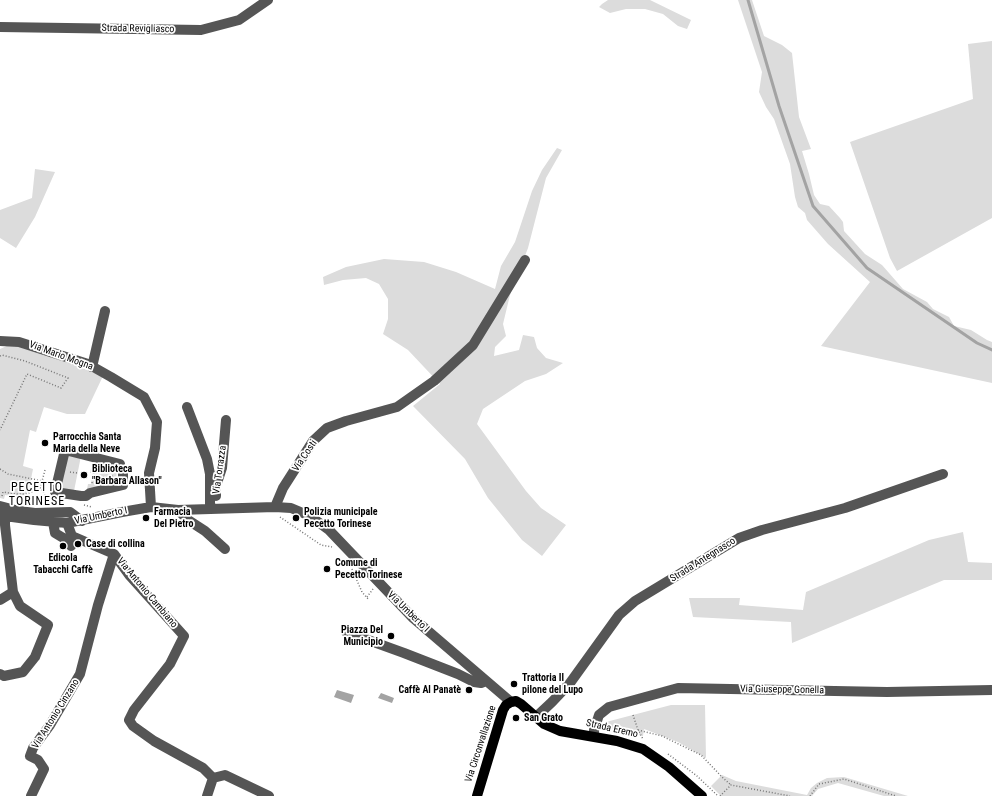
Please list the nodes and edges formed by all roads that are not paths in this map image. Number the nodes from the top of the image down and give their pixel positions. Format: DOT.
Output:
graph roads {
  1 [pos="268,0"];
  2 [pos="0,27"];
  3 [pos="525,260"];
  4 [pos="105,311"];
  5 [pos="0,342"];
  6 [pos="92,367"];
  7 [pos="187,407"];
  8 [pos="226,420"];
  9 [pos="943,474"];
  10 [pos="90,493"];
  11 [pos="1,502"];
  12 [pos="151,507"];
  13 [pos="213,509"];
  14 [pos="273,509"];
  15 [pos="178,510"];
  16 [pos="3,515"];
  17 [pos="82,521"];
  18 [pos="53,522"];
  19 [pos="67,523"];
  20 [pos="71,546"];
  21 [pos="225,549"];
  22 [pos="114,554"];
  23 [pos="13,592"];
  24 [pos="0,600"];
  25 [pos="346,632"];
  26 [pos="0,674"];
  27 [pos="486,681"];
  28 [pos="992,690"];
  29 [pos="511,702"];
  30 [pos="536,717"];
  31 [pos="594,736"];
  32 [pos="212,778"];
  33 [pos="31,796"];
  34 [pos="207,796"];
  35 [pos="269,796"];
  36 [pos="477,796"];
  37 [pos="702,796"];
  1 -- 2 [label="street, Strada Revigliasco"];
  3 -- 14 [label="street, Via Costi"];
  4 -- 6 [label="street"];
  5 -- 6 [label="street, Via Mario Mogna"];
  6 -- 12 [label="street, Via Mario Mogna"];
  7 -- 13 [label="street, Via Torrazza"];
  8 -- 13 [label="street, Via Torrazza"];
  9 -- 30 [label="street, Strada Antegnasco"];
  10 -- 10 [label="street"];
  11 -- 17 [label="street"];
  12 -- 15 [label="street, Via Umberto I"];
  12 -- 17 [label="street, Via Umberto I"];
  13 -- 14 [label="street, Via Umberto I"];
  13 -- 15 [label="street, Via Umberto I"];
  14 -- 27 [label="street, Via Umberto I"];
  15 -- 21 [label="street"];
  16 -- 18 [label="street, Via Umberto I"];
  16 -- 23 [label="street"];
  17 -- 19 [label="street, Via Umberto I"];
  18 -- 19 [label="street, Via Umberto I"];
  18 -- 20 [label="street"];
  19 -- 22 [label="street, Via Antonio Cambiano"];
  22 -- 32 [label="street, Via Antonio Cambiano"];
  22 -- 33 [label="street, Via Antonio Cinzano"];
  23 -- 24 [label="street"];
  23 -- 26 [label="street"];
  25 -- 27 [label="street"];
  27 -- 29 [label="street, Via Umberto I"];
  28 -- 31 [label="street, Via Giuseppe Gonella"];
  29 -- 30 [label="main road, Strada Eremo"];
  29 -- 36 [label="main road, Via Circonvallazione"];
  30 -- 31 [label="main road, Strada Eremo"];
  31 -- 37 [label="main road, Strada Eremo"];
  32 -- 34 [label="street"];
  32 -- 35 [label="street"];
}
